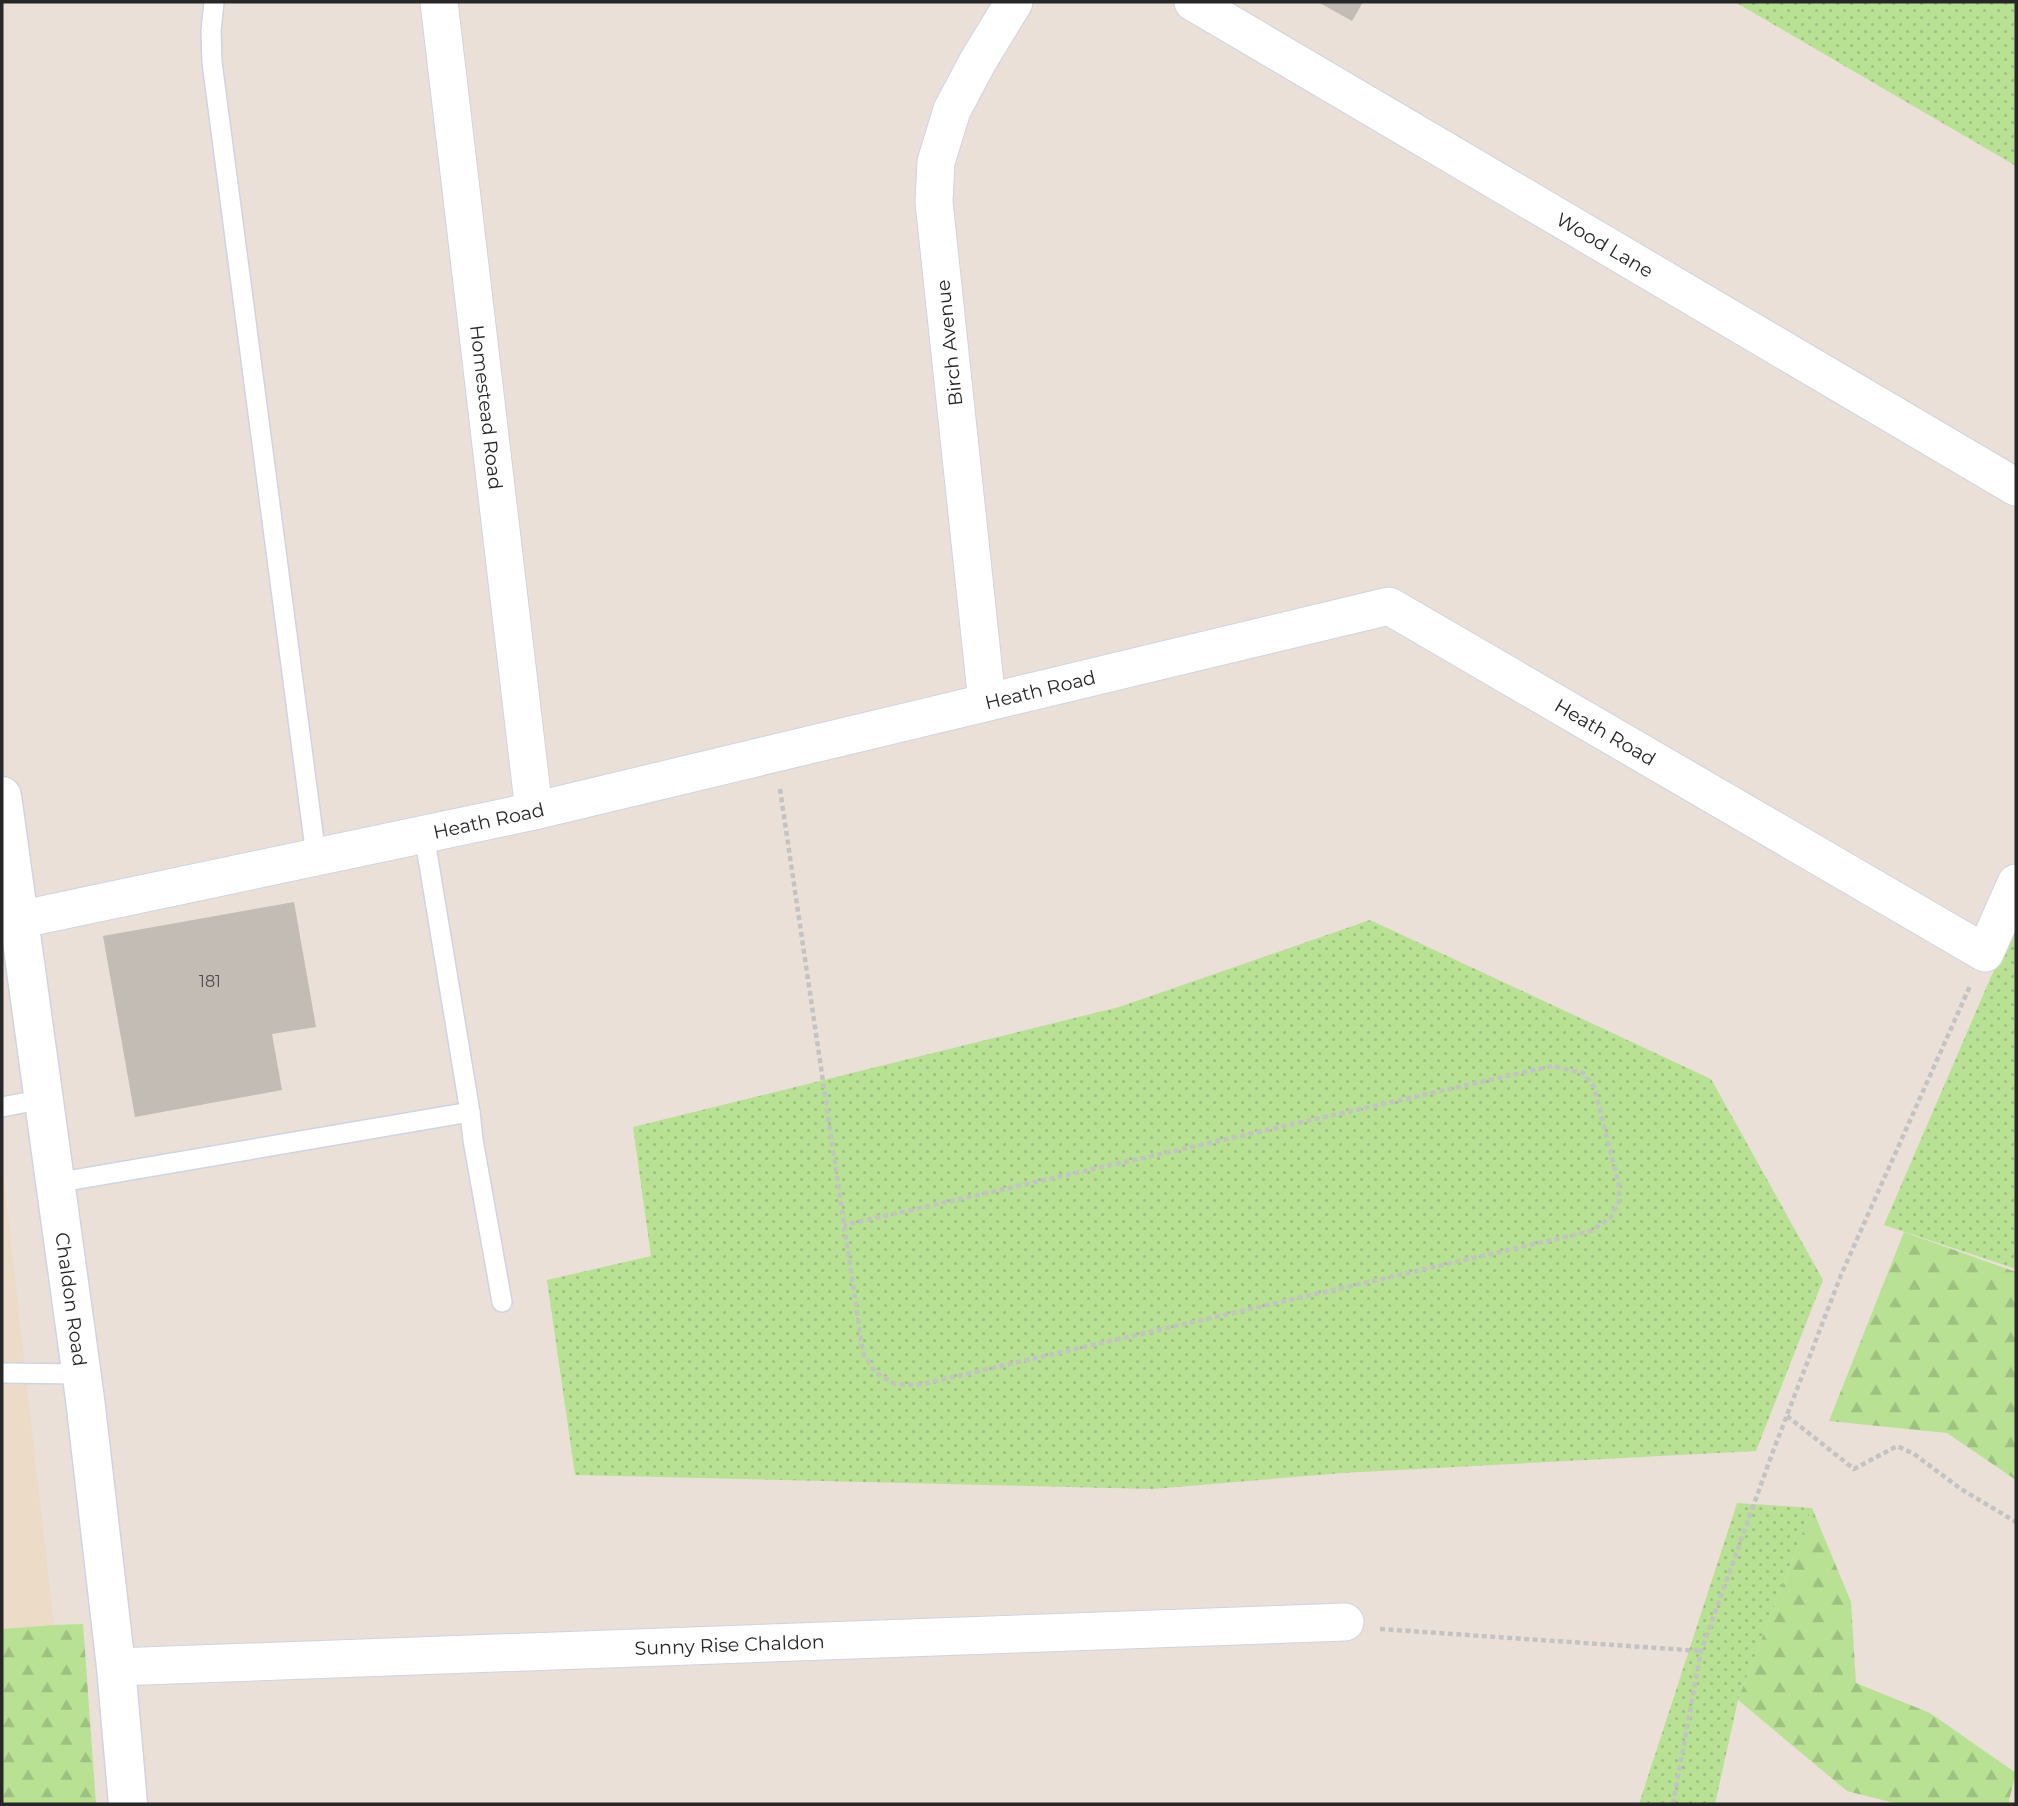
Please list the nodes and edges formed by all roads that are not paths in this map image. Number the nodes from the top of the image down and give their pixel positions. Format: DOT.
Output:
graph roads {
  1 [pos="214,2"];
  2 [pos="439,2"];
  3 [pos="1014,2"];
  4 [pos="1193,2"];
  5 [pos="2016,487"];
  6 [pos="987,702"];
  7 [pos="2,796"];
  8 [pos="534,811"];
  9 [pos="424,834"];
  10 [pos="316,856"];
  11 [pos="2016,883"];
  12 [pos="18,920"];
  13 [pos="43,1099"];
  14 [pos="2,1107"];
  15 [pos="470,1112"];
  16 [pos="55,1183"];
  17 [pos="502,1302"];
  18 [pos="2,1373"];
  19 [pos="82,1374"];
  20 [pos="1345,1622"];
  21 [pos="116,1667"];
  22 [pos="128,1804"];
  1 -- 10 [label="lane"];
  2 -- 8 [label="street, Homestead Road"];
  3 -- 6 [label="street, Birch Avenue"];
  4 -- 5 [label="street, Wood Lane"];
  6 -- 8 [label="street, Heath Road"];
  6 -- 11 [label="street, Heath Road"];
  7 -- 12 [label="main road, Chaldon Road"];
  8 -- 9 [label="street, Heath Road"];
  9 -- 10 [label="street, Heath Road"];
  9 -- 15 [label="lane"];
  10 -- 12 [label="street, Heath Road"];
  12 -- 13 [label="main road, Chaldon Road"];
  13 -- 14 [label="lane"];
  13 -- 16 [label="main road, Chaldon Road"];
  15 -- 16 [label="lane"];
  15 -- 17 [label="lane"];
  16 -- 19 [label="main road, Chaldon Road"];
  18 -- 19 [label="lane"];
  19 -- 21 [label="main road, Chaldon Road"];
  20 -- 21 [label="street, Sunny Rise Chaldon"];
  21 -- 22 [label="main road, Chaldon Road"];
}
